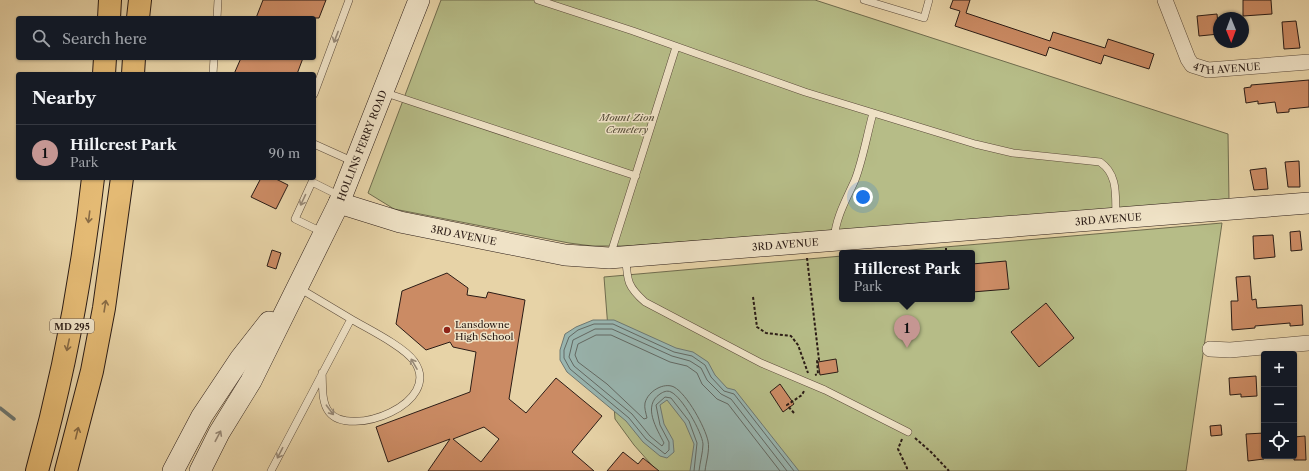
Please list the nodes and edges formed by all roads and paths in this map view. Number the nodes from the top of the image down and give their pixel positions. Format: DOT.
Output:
graph roads {
  1 [pos="110,0"];
  2 [pos="140,0"];
  3 [pos="218,0"];
  4 [pos="349,0"];
  5 [pos="419,0"];
  6 [pos="538,0"];
  7 [pos="864,0"];
  8 [pos="929,0"];
  9 [pos="1166,0"];
  10 [pos="109,16"];
  11 [pos="138,16"];
  12 [pos="217,16"];
  13 [pos="676,47"];
  14 [pos="105,60"];
  15 [pos="134,60"];
  16 [pos="214,60"];
  17 [pos="1309,62"];
  18 [pos="104,72"];
  19 [pos="133,72"];
  20 [pos="213,72"];
  21 [pos="316,89"];
  22 [pos="383,92"];
  23 [pos="873,113"];
  24 [pos="316,145"];
  25 [pos="356,163"];
  26 [pos="636,176"];
  27 [pos="93,180"];
  28 [pos="122,180"];
  29 [pos="341,200"];
  30 [pos="1309,202"];
  31 [pos="1116,218"];
  32 [pos="324,233"];
  33 [pos="833,241"];
  34 [pos="945,245"];
  35 [pos="946,250"];
  36 [pos="807,255"];
  37 [pos="618,257"];
  38 [pos="296,286"];
  39 [pos="753,297"];
  40 [pos="351,319"];
  41 [pos="1309,343"];
  42 [pos="1210,350"];
  43 [pos="322,373"];
  44 [pos="808,382"];
  45 [pos="794,413"];
  46 [pos="907,432"];
  47 [pos="37,471"];
  48 [pos="66,471"];
  49 [pos="173,471"];
  50 [pos="200,471"];
  51 [pos="271,471"];
  52 [pos="907,471"];
  53 [pos="949,471"];
  1 -- 10 [label="highway"];
  2 -- 11 [label="highway"];
  3 -- 12 [label="lane"];
  4 -- 21 [label="lane, one-way"];
  5 -- 22 [label="street, HOLLINS FERRY ROAD"];
  6 -- 13 [label="lane"];
  7 -- 8 [label="lane"];
  9 -- 17 [label="street, 4TH AVENUE"];
  13 -- 23 [label="lane"];
  13 -- 26 [label="lane"];
  14 -- 18 [label="highway"];
  15 -- 19 [label="highway"];
  16 -- 20 [label="lane"];
  22 -- 25 [label="street, HOLLINS FERRY ROAD"];
  22 -- 26 [label="lane"];
  23 -- 31 [label="lane"];
  23 -- 33 [label="lane"];
  24 -- 25 [label="lane"];
  25 -- 29 [label="street, HOLLINS FERRY ROAD"];
  26 -- 37 [label="lane"];
  27 -- 47 [label="highway, MD 295, one-way"];
  48 -- 28 [label="highway, MD 295, one-way"];
  29 -- 32 [label="street, HOLLINS FERRY ROAD"];
  29 -- 32 [label="lane, one-way"];
  29 -- 37 [label="street, 3RD AVENUE"];
  30 -- 31 [label="street, 3RD AVENUE"];
  31 -- 33 [label="street, 3RD AVENUE"];
  32 -- 38 [label="street, HOLLINS FERRY ROAD"];
  33 -- 37 [label="street, 3RD AVENUE"];
  34 -- 35 [label="path"];
  36 -- 39 [label="path"];
  37 -- 44 [label="lane"];
  38 -- 40 [label="lane"];
  38 -- 49 [label="street, HOLLINS FERRY ROAD"];
  50 -- 38 [label="street, HOLLINS FERRY ROAD, one-way"];
  40 -- 43 [label="lane"];
  43 -- 40 [label="lane, one-way"];
  41 -- 42 [label="street"];
  43 -- 51 [label="lane, one-way"];
  44 -- 45 [label="path"];
  44 -- 46 [label="lane"];
  46 -- 52 [label="path"];
  46 -- 53 [label="path"];
}
